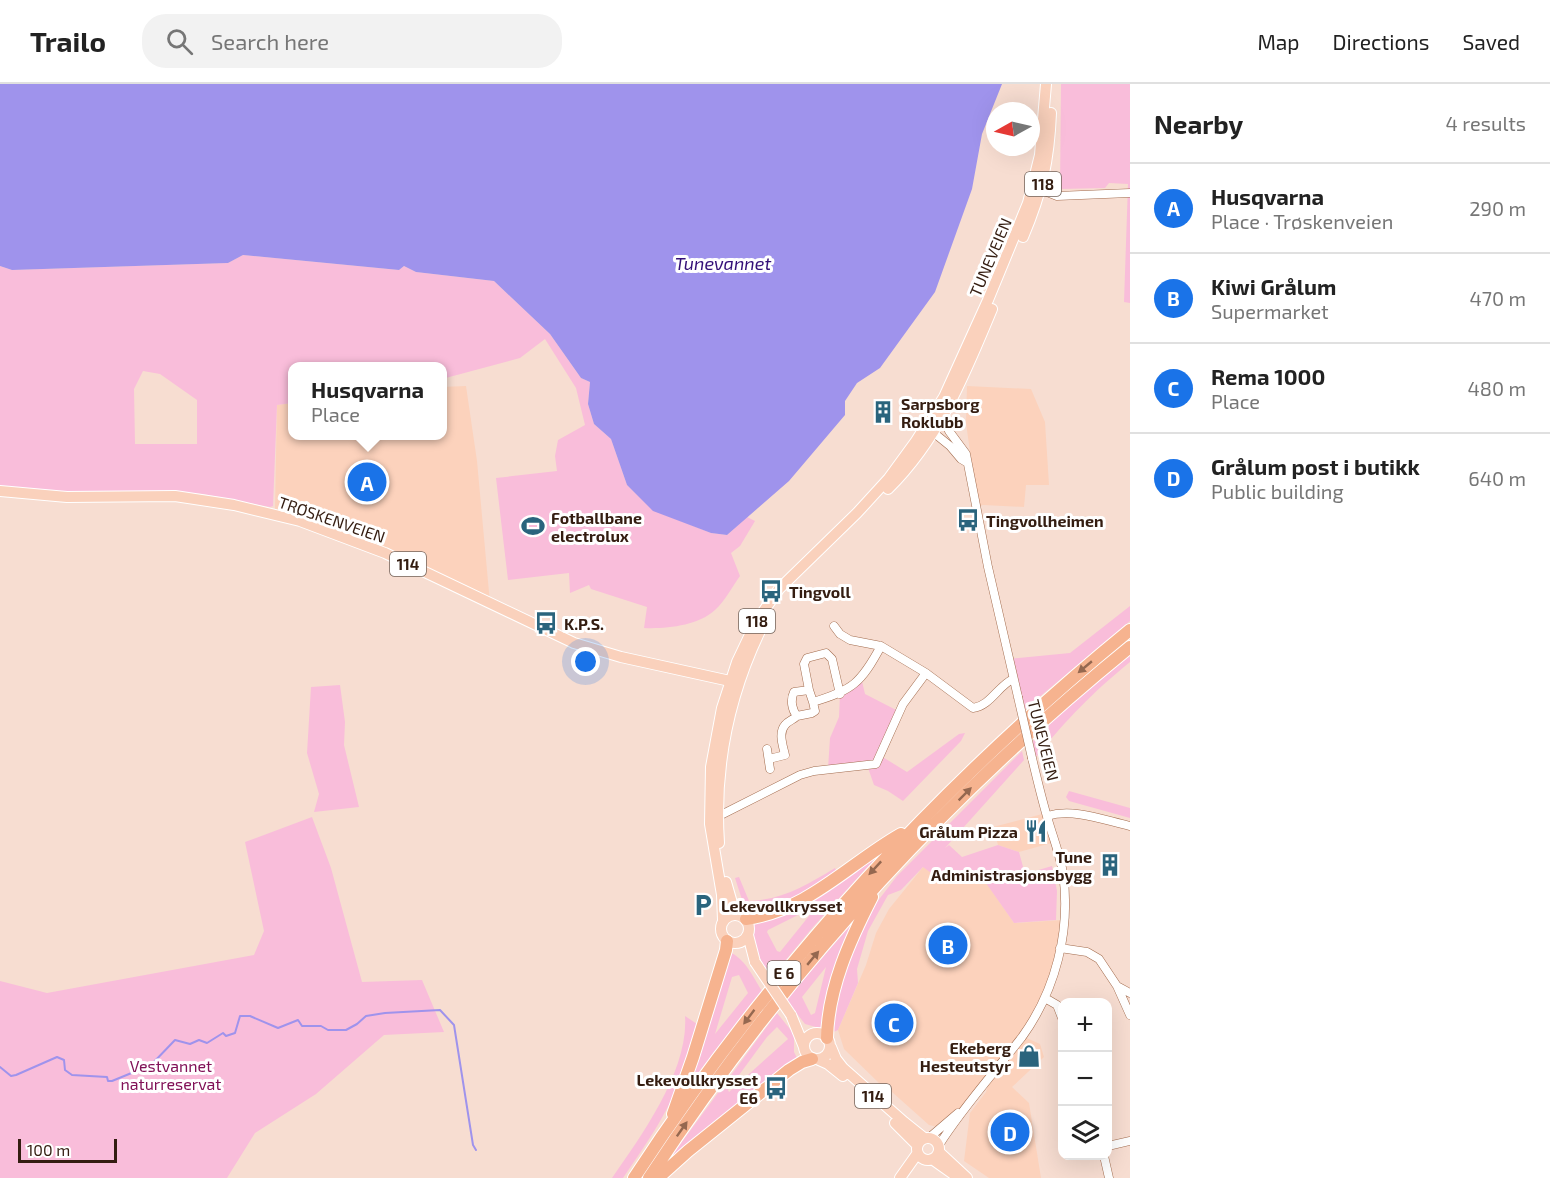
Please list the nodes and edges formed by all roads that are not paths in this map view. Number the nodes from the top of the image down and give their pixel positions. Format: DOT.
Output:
graph roads {
  1 [pos="1047,84"];
  2 [pos="1053,84"];
  3 [pos="1037,189"];
  4 [pos="1130,193"];
  5 [pos="945,415"];
  6 [pos="932,418"];
  7 [pos="934,433"];
  8 [pos="966,462"];
  9 [pos="0,491"];
  10 [pos="857,513"];
  11 [pos="834,626"];
  12 [pos="1130,630"];
  13 [pos="881,646"];
  14 [pos="1130,647"];
  15 [pos="926,673"];
  16 [pos="1013,679"];
  17 [pos="735,682"];
  18 [pos="809,690"];
  19 [pos="840,694"];
  20 [pos="813,702"];
  21 [pos="797,716"];
  22 [pos="767,749"];
  23 [pos="769,759"];
  24 [pos="770,769"];
  25 [pos="1047,816"];
  26 [pos="714,820"];
  27 [pos="915,826"];
  28 [pos="1130,826"];
  29 [pos="882,880"];
  30 [pos="742,916"];
  31 [pos="723,920"];
  32 [pos="748,935"];
  33 [pos="732,942"];
  34 [pos="1060,948"];
  35 [pos="755,962"];
  36 [pos="1118,986"];
  37 [pos="1130,993"];
  38 [pos="1045,998"];
  39 [pos="1058,1008"];
  40 [pos="1130,1015"];
  41 [pos="799,1024"];
  42 [pos="815,1033"];
  43 [pos="829,1042"];
  44 [pos="804,1047"];
  45 [pos="815,1059"];
  46 [pos="666,1131"];
  47 [pos="1130,1141"];
  48 [pos="1112,1145"];
  49 [pos="928,1149"];
  50 [pos="1105,1160"];
  51 [pos="634,1178"];
  52 [pos="649,1178"];
  53 [pos="658,1178"];
  54 [pos="900,1178"];
  55 [pos="904,1178"];
  56 [pos="960,1178"];
  57 [pos="967,1178"];
  58 [pos="1109,1178"];
  1 -- 3 [label="main road, TUNEVEIEN / 118"];
  2 -- 3 [label="main road, TUNEVEIEN / 118"];
  3 -- 4 [label="street"];
  3 -- 5 [label="main road, TUNEVEIEN / 118"];
  3 -- 6 [label="main road, TUNEVEIEN / 118"];
  5 -- 7 [label="main road, TUNEVEIEN / 118"];
  5 -- 8 [label="street, TUNEVEIEN"];
  6 -- 7 [label="street"];
  6 -- 10 [label="main road, 118"];
  7 -- 8 [label="street"];
  7 -- 10 [label="main road, 118"];
  8 -- 16 [label="street, TUNEVEIEN"];
  9 -- 17 [label="main road, TRØSKENVEIEN / 114"];
  10 -- 17 [label="main road, 118"];
  11 -- 13 [label="street"];
  12 -- 27 [label="highway, E 6, one-way"];
  13 -- 15 [label="street"];
  13 -- 19 [label="street"];
  29 -- 14 [label="highway, E 6, one-way"];
  15 -- 16 [label="street"];
  15 -- 26 [label="street"];
  16 -- 25 [label="street, TUNEVEIEN, bridge"];
  17 -- 26 [label="main road, 114"];
  18 -- 19 [label="street"];
  18 -- 20 [label="street"];
  18 -- 21 [label="street"];
  19 -- 20 [label="street"];
  20 -- 21 [label="street"];
  21 -- 23 [label="street"];
  22 -- 23 [label="street"];
  23 -- 24 [label="street"];
  25 -- 28 [label="street"];
  25 -- 34 [label="street, TUNEVEIEN"];
  26 -- 30 [label="main road, 114"];
  26 -- 31 [label="main road, 114"];
  27 -- 30 [label="highway, E 6"];
  27 -- 46 [label="highway, E 6, one-way"];
  29 -- 43 [label="highway, E 6"];
  52 -- 29 [label="highway, E 6, one-way"];
  30 -- 31 [label="main road"];
  30 -- 32 [label="main road, 114"];
  31 -- 33 [label="main road, 114"];
  32 -- 33 [label="main road"];
  32 -- 35 [label="main road, 114"];
  33 -- 35 [label="main road, 114"];
  33 -- 46 [label="highway, E 6"];
  34 -- 36 [label="street"];
  34 -- 38 [label="street, TUNEVEIEN"];
  35 -- 41 [label="main road, 114, bridge"];
  36 -- 37 [label="street"];
  36 -- 40 [label="street"];
  38 -- 39 [label="street"];
  38 -- 49 [label="street, TUNEVEIEN"];
  41 -- 42 [label="main road, 114"];
  41 -- 44 [label="main road, 114"];
  42 -- 43 [label="main road, 114"];
  42 -- 44 [label="main road"];
  43 -- 45 [label="main road"];
  43 -- 49 [label="main road, 114"];
  44 -- 45 [label="main road, 114"];
  45 -- 49 [label="main road, 114"];
  45 -- 53 [label="highway"];
  46 -- 51 [label="highway, E 6"];
  47 -- 48 [label="street"];
  49 -- 54 [label="main road"];
  49 -- 55 [label="main road"];
  49 -- 56 [label="main road, 114"];
  49 -- 57 [label="main road, 114"];
  50 -- 58 [label="street"];
}
